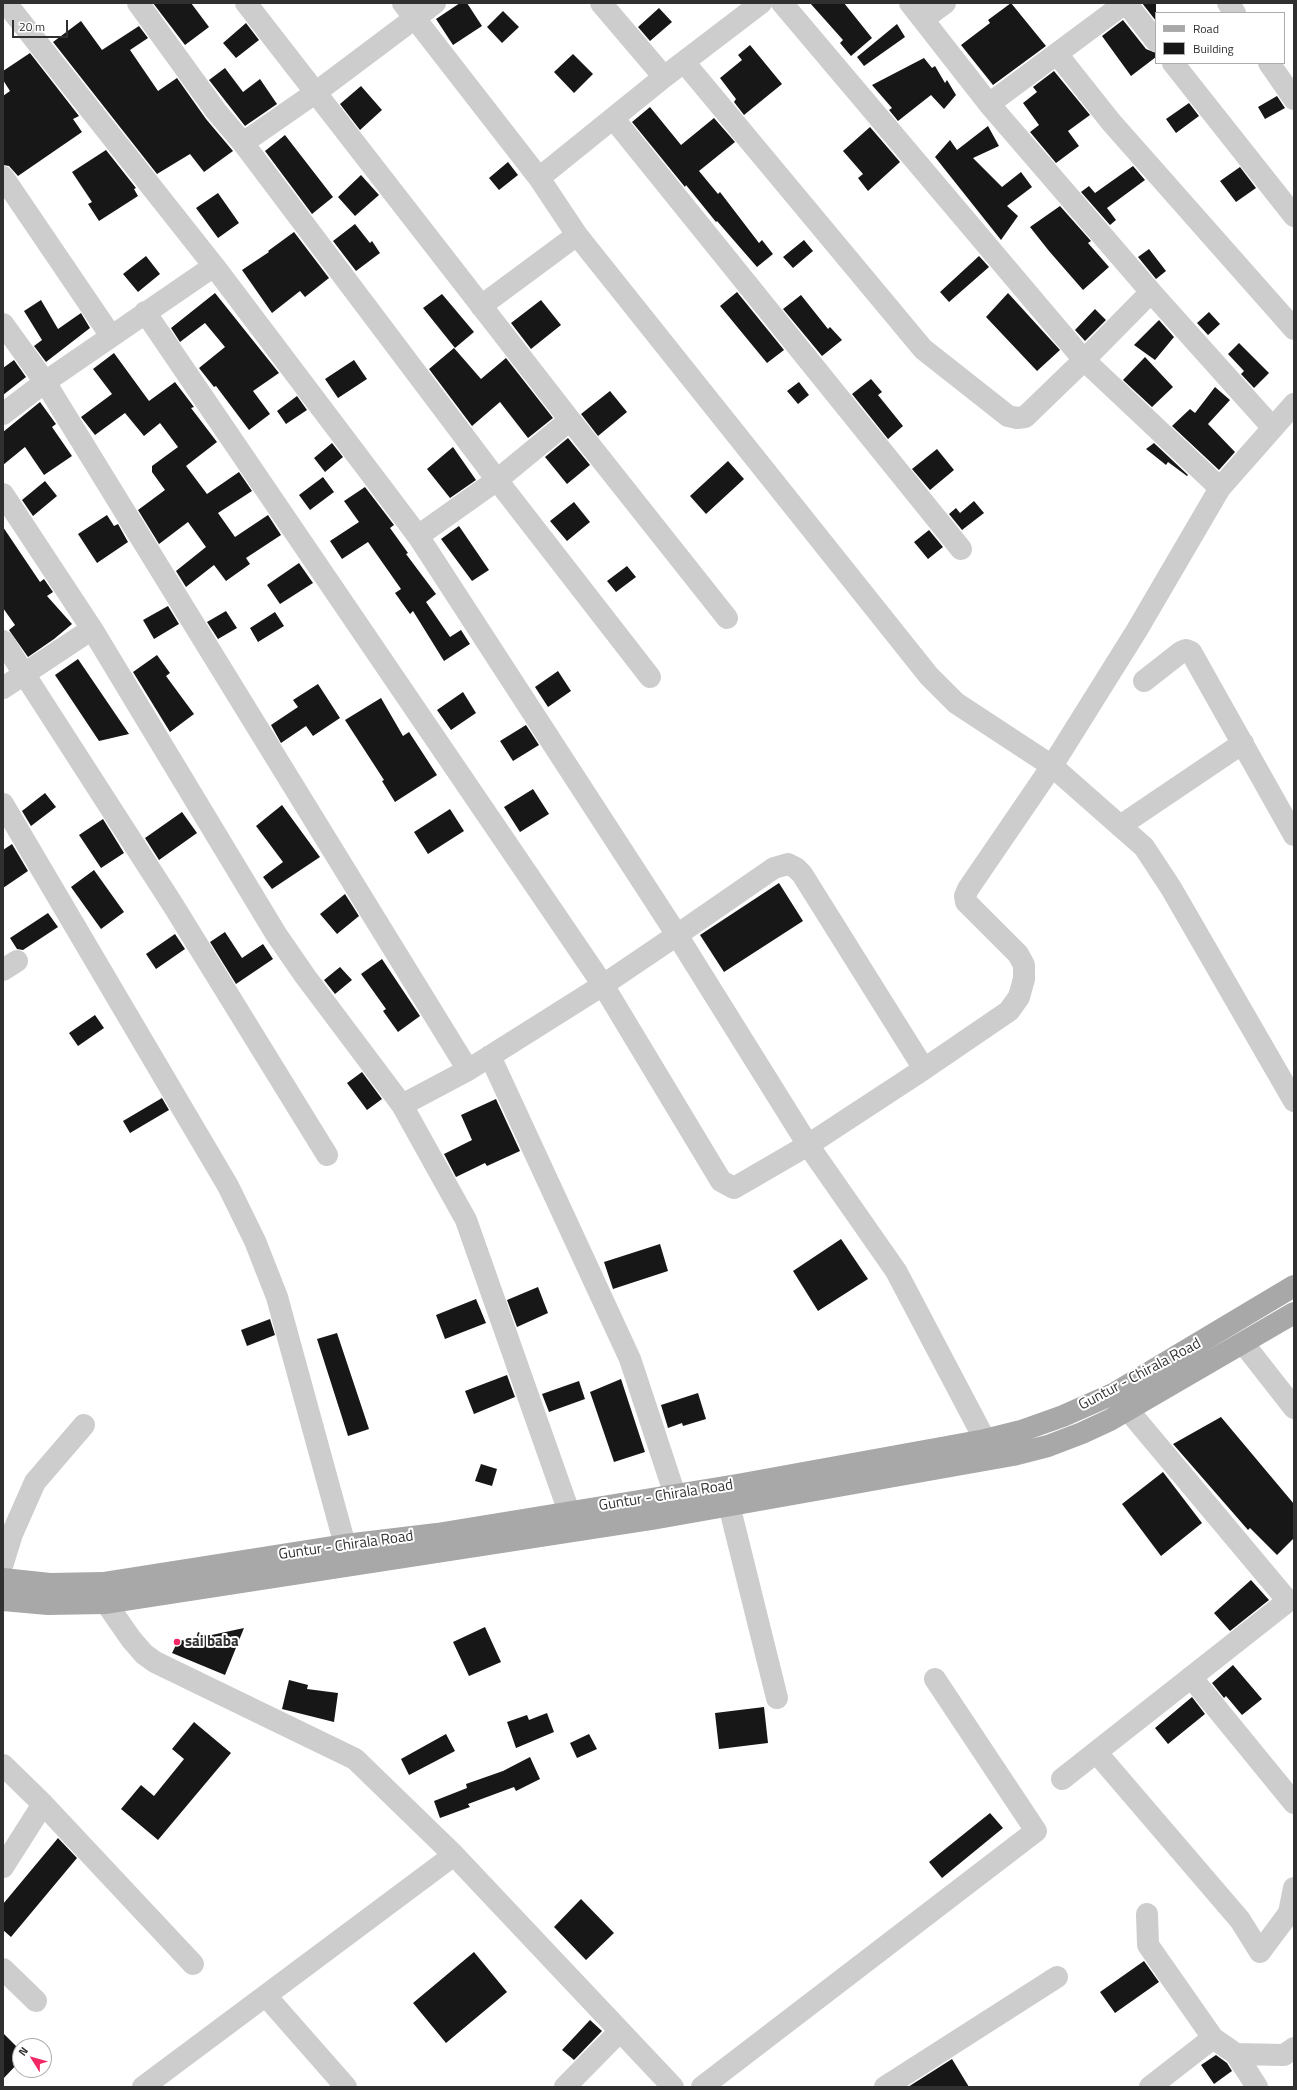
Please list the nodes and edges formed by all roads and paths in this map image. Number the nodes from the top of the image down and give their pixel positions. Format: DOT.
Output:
graph roads {
  1 [pos="6,3"];
  2 [pos="138,3"];
  3 [pos="246,3"];
  4 [pos="435,3"];
  5 [pos="601,3"];
  6 [pos="761,3"];
  7 [pos="782,3"];
  8 [pos="945,3"];
  9 [pos="1126,3"];
  10 [pos="1228,3"];
  11 [pos="409,11"];
  12 [pos="916,11"];
  13 [pos="1234,12"];
  14 [pos="1155,40"];
  15 [pos="1057,54"];
  16 [pos="684,62"];
  17 [pos="1174,64"];
  18 [pos="1270,64"];
  19 [pos="664,77"];
  20 [pos="315,93"];
  21 [pos="1294,99"];
  22 [pos="989,104"];
  23 [pos="613,118"];
  24 [pos="243,143"];
  25 [pos="3,177"];
  26 [pos="539,178"];
  27 [pos="1294,216"];
  28 [pos="577,235"];
  29 [pos="214,266"];
  30 [pos="1150,292"];
  31 [pos="482,306"];
  32 [pos="145,312"];
  33 [pos="3,324"];
  34 [pos="1294,329"];
  35 [pos="111,336"];
  36 [pos="1084,360"];
  37 [pos="45,382"];
  38 [pos="1294,404"];
  39 [pos="3,414"];
  40 [pos="570,420"];
  41 [pos="1272,427"];
  42 [pos="497,480"];
  43 [pos="1220,488"];
  44 [pos="3,494"];
  45 [pos="418,536"];
  46 [pos="961,549"];
  47 [pos="727,618"];
  48 [pos="92,629"];
  49 [pos="3,641"];
  50 [pos="24,673"];
  51 [pos="650,676"];
  52 [pos="1144,680"];
  53 [pos="3,688"];
  54 [pos="1243,743"];
  55 [pos="1052,766"];
  56 [pos="3,804"];
  57 [pos="1291,822"];
  58 [pos="1120,826"];
  59 [pos="677,935"];
  60 [pos="603,985"];
  61 [pos="490,1056"];
  62 [pos="924,1069"];
  63 [pos="468,1070"];
  64 [pos="1294,1101"];
  65 [pos="402,1105"];
  66 [pos="808,1145"];
  67 [pos="327,1155"];
  68 [pos="1294,1286"];
  69 [pos="1294,1313"];
  70 [pos="1243,1343"];
  71 [pos="1294,1408"];
  72 [pos="1128,1410"];
  73 [pos="84,1425"];
  74 [pos="985,1440"];
  75 [pos="675,1495"];
  76 [pos="729,1505"];
  77 [pos="569,1512"];
  78 [pos="345,1544"];
  79 [pos="3,1563"];
  80 [pos="3,1580"];
  81 [pos="105,1593"];
  82 [pos="3,1600"];
  83 [pos="1291,1604"];
  84 [pos="1191,1677"];
  85 [pos="935,1679"];
  86 [pos="777,1698"];
  87 [pos="1096,1752"];
  88 [pos="3,1764"];
  89 [pos="1062,1779"];
  90 [pos="1294,1803"];
  91 [pos="43,1804"];
  92 [pos="454,1855"];
  93 [pos="3,1867"];
  94 [pos="1294,1888"];
  95 [pos="1147,1914"];
  96 [pos="193,1964"];
  97 [pos="3,1969"];
  98 [pos="1057,1977"];
  99 [pos="266,1996"];
  100 [pos="36,2001"];
  101 [pos="620,2031"];
  102 [pos="1213,2038"];
  103 [pos="1294,2048"];
  104 [pos="1236,2054"];
  105 [pos="143,2087"];
  106 [pos="346,2087"];
  107 [pos="565,2087"];
  108 [pos="673,2087"];
  109 [pos="702,2087"];
  110 [pos="885,2087"];
  111 [pos="1150,2087"];
  112 [pos="1257,2087"];
  1 -- 29 [label="street"];
  2 -- 24 [label="street"];
  3 -- 20 [label="street"];
  4 -- 11 [label="street"];
  5 -- 19 [label="street"];
  6 -- 16 [label="street"];
  7 -- 36 [label="street"];
  8 -- 12 [label="street"];
  9 -- 14 [label="street"];
  9 -- 15 [label="street"];
  10 -- 13 [label="street"];
  11 -- 20 [label="street"];
  11 -- 26 [label="street"];
  12 -- 22 [label="street"];
  15 -- 22 [label="street"];
  15 -- 34 [label="street"];
  16 -- 19 [label="street"];
  16 -- 36 [label="street"];
  17 -- 27 [label="street"];
  18 -- 21 [label="street"];
  19 -- 23 [label="street"];
  20 -- 24 [label="street"];
  20 -- 31 [label="street"];
  22 -- 30 [label="street"];
  23 -- 26 [label="street"];
  23 -- 46 [label="street"];
  24 -- 42 [label="street"];
  25 -- 35 [label="street"];
  26 -- 28 [label="street"];
  28 -- 31 [label="street"];
  28 -- 55 [label="street"];
  29 -- 32 [label="street"];
  29 -- 45 [label="street"];
  30 -- 36 [label="street"];
  30 -- 41 [label="street"];
  31 -- 40 [label="street"];
  32 -- 35 [label="street"];
  32 -- 60 [label="street"];
  33 -- 37 [label="street"];
  35 -- 37 [label="street"];
  36 -- 43 [label="street"];
  37 -- 39 [label="street"];
  37 -- 63 [label="street"];
  38 -- 41 [label="street"];
  40 -- 42 [label="street"];
  40 -- 47 [label="street"];
  41 -- 43 [label="street"];
  42 -- 45 [label="street"];
  42 -- 51 [label="street"];
  43 -- 55 [label="street"];
  44 -- 48 [label="street"];
  45 -- 59 [label="street"];
  48 -- 50 [label="street"];
  48 -- 65 [label="street"];
  49 -- 50 [label="street"];
  50 -- 53 [label="street"];
  50 -- 67 [label="street"];
  52 -- 54 [label="street"];
  54 -- 57 [label="street"];
  54 -- 58 [label="street"];
  55 -- 58 [label="street"];
  55 -- 62 [label="street"];
  56 -- 78 [label="street"];
  58 -- 64 [label="street"];
  59 -- 60 [label="street"];
  59 -- 62 [label="street"];
  59 -- 66 [label="street"];
  60 -- 61 [label="street"];
  60 -- 66 [label="street"];
  61 -- 63 [label="street"];
  61 -- 75 [label="street"];
  62 -- 66 [label="street"];
  63 -- 65 [label="street"];
  65 -- 77 [label="street"];
  66 -- 74 [label="street"];
  68 -- 74 [label="main road, Guntur - Chirala Road"];
  69 -- 70 [label="main road, Guntur - Chirala Road"];
  70 -- 71 [label="street"];
  70 -- 72 [label="main road, Guntur - Chirala Road"];
  72 -- 76 [label="main road, Guntur - Chirala Road"];
  72 -- 83 [label="street"];
  73 -- 79 [label="street"];
  74 -- 75 [label="main road, Guntur - Chirala Road"];
  75 -- 77 [label="main road, Guntur - Chirala Road"];
  76 -- 81 [label="main road, Guntur - Chirala Road"];
  76 -- 86 [label="street"];
  77 -- 78 [label="main road, Guntur - Chirala Road"];
  78 -- 81 [label="main road, Guntur - Chirala Road"];
  80 -- 81 [label="main road, Guntur - Chirala Road"];
  81 -- 82 [label="main road, Guntur - Chirala Road"];
  81 -- 92 [label="street"];
  83 -- 84 [label="street"];
  84 -- 87 [label="street"];
  84 -- 90 [label="street"];
  85 -- 109 [label="street"];
  87 -- 89 [label="street"];
  87 -- 94 [label="street"];
  88 -- 91 [label="street"];
  91 -- 93 [label="street"];
  91 -- 96 [label="street"];
  92 -- 99 [label="street"];
  92 -- 101 [label="street"];
  95 -- 102 [label="street"];
  97 -- 100 [label="street"];
  98 -- 110 [label="street"];
  99 -- 105 [label="street"];
  99 -- 106 [label="street"];
  101 -- 107 [label="street"];
  101 -- 108 [label="street"];
  102 -- 104 [label="street"];
  102 -- 111 [label="street"];
  103 -- 104 [label="street"];
  104 -- 112 [label="street"];
}
